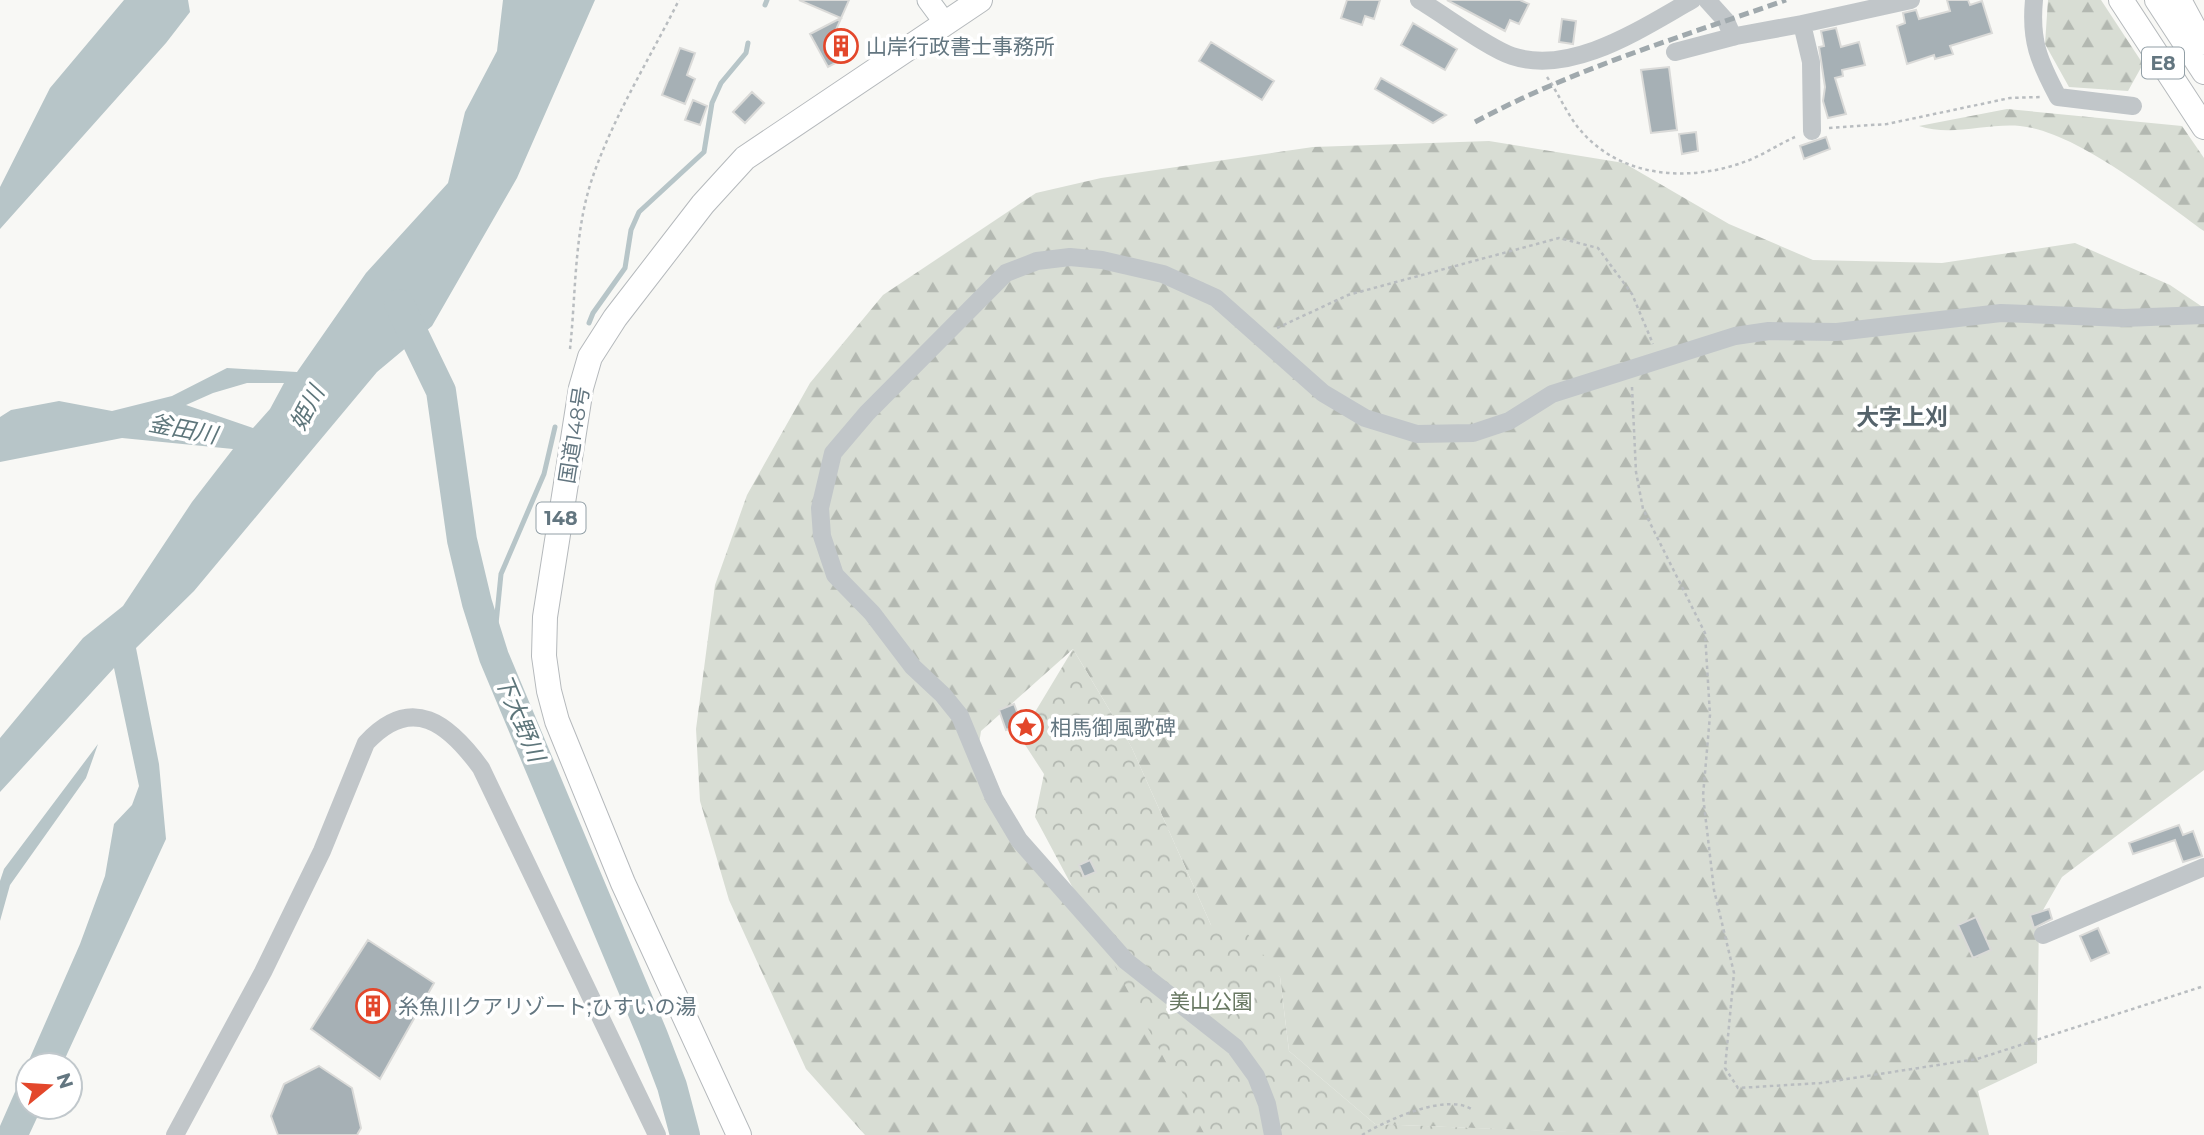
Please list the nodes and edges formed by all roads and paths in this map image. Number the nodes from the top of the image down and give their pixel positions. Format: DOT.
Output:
graph roads {
  1 [pos="679,0"];
  2 [pos="928,0"];
  3 [pos="980,0"];
  4 [pos="1419,0"];
  5 [pos="1692,0"];
  6 [pos="1707,0"];
  7 [pos="1911,0"];
  8 [pos="2035,0"];
  9 [pos="2122,0"];
  10 [pos="2157,0"];
  11 [pos="2179,0"];
  12 [pos="946,23"];
  13 [pos="1802,24"];
  14 [pos="1733,37"];
  15 [pos="2204,47"];
  16 [pos="1675,52"];
  17 [pos="1536,59"];
  18 [pos="2204,72"];
  19 [pos="2058,97"];
  20 [pos="2133,106"];
  21 [pos="2204,127"];
  22 [pos="1811,131"];
  23 [pos="2204,315"];
  24 [pos="1261,336"];
  25 [pos="570,352"];
  26 [pos="1658,358"];
  27 [pos="1632,366"];
  28 [pos="2204,867"];
  29 [pos="2043,935"];
  30 [pos="2204,986"];
  31 [pos="1473,1110"];
  32 [pos="175,1135"];
  33 [pos="657,1135"];
  34 [pos="738,1135"];
  35 [pos="1273,1135"];
  36 [pos="1362,1135"];
  1 -- 25 [label="path"];
  2 -- 12 [label="main road"];
  3 -- 12 [label="highway, 国道148号 / 148"];
  4 -- 17 [label="street"];
  5 -- 17 [label="street"];
  6 -- 14 [label="street"];
  7 -- 13 [label="street"];
  8 -- 19 [label="street"];
  9 -- 21 [label="highway, E8"];
  10 -- 18 [label="highway, E8"];
  11 -- 15 [label="highway"];
  12 -- 34 [label="highway, 国道148号 / 148"];
  13 -- 14 [label="street"];
  13 -- 22 [label="street"];
  14 -- 16 [label="street"];
  17 -- 22 [label="path"];
  19 -- 20 [label="street"];
  19 -- 22 [label="path"];
  23 -- 26 [label="street"];
  24 -- 26 [label="path"];
  24 -- 27 [label="street"];
  24 -- 35 [label="street"];
  26 -- 27 [label="street"];
  27 -- 30 [label="path"];
  28 -- 29 [label="street"];
  31 -- 36 [label="path"];
  32 -- 33 [label="street"];
}
